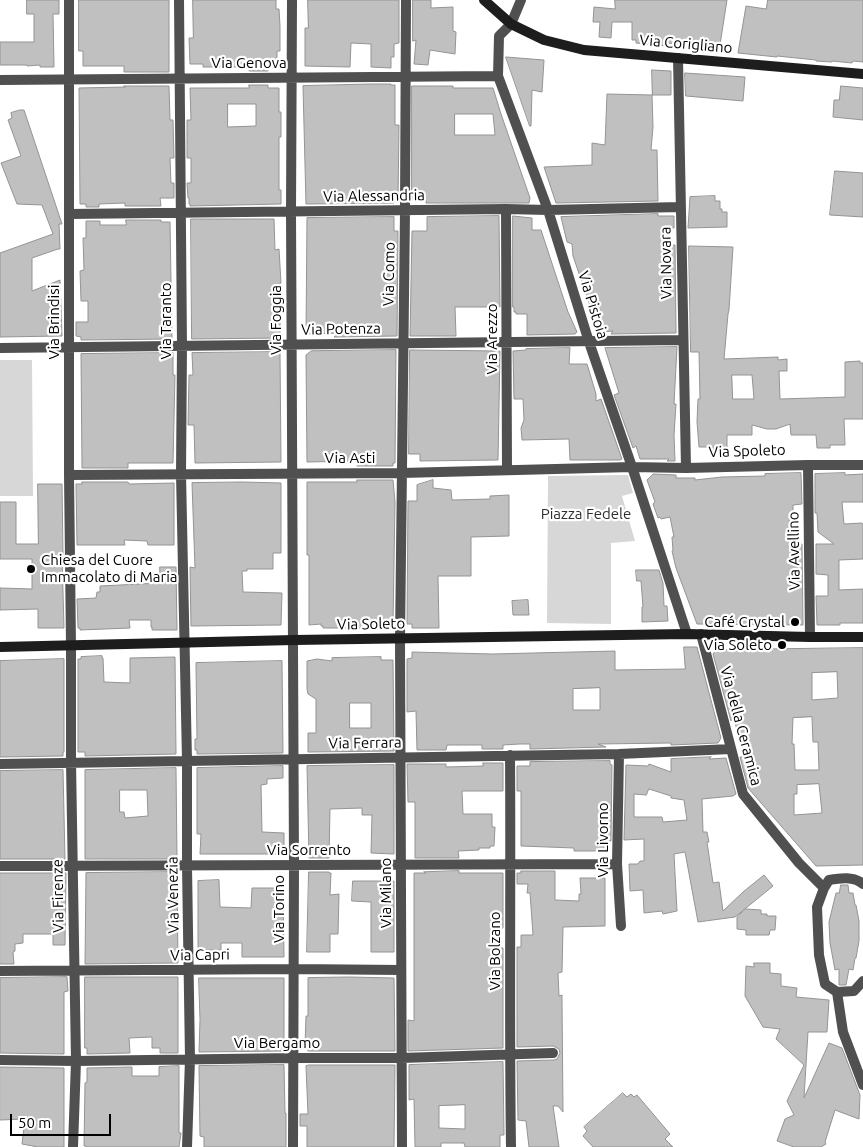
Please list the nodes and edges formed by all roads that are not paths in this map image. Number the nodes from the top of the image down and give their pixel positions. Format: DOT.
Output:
graph roads {
  1 [pos="69,0"];
  2 [pos="179,0"];
  3 [pos="292,0"];
  4 [pos="406,0"];
  5 [pos="484,0"];
  6 [pos="520,0"];
  7 [pos="511,24"];
  8 [pos="678,58"];
  9 [pos="863,74"];
  10 [pos="498,76"];
  11 [pos="405,77"];
  12 [pos="292,78"];
  13 [pos="180,79"];
  14 [pos="0,80"];
  15 [pos="69,80"];
  16 [pos="680,207"];
  17 [pos="506,209"];
  18 [pos="548,210"];
  19 [pos="405,211"];
  20 [pos="291,212"];
  21 [pos="180,213"];
  22 [pos="69,214"];
  23 [pos="683,340"];
  24 [pos="507,342"];
  25 [pos="589,342"];
  26 [pos="404,343"];
  27 [pos="292,345"];
  28 [pos="182,346"];
  29 [pos="69,347"];
  30 [pos="0,348"];
  31 [pos="808,465"];
  32 [pos="863,465"];
  33 [pos="632,467"];
  34 [pos="686,468"];
  35 [pos="507,470"];
  36 [pos="402,473"];
  37 [pos="181,474"];
  38 [pos="292,474"];
  39 [pos="69,475"];
  40 [pos="687,634"];
  41 [pos="700,634"];
  42 [pos="810,637"];
  43 [pos="863,637"];
  44 [pos="400,639"];
  45 [pos="294,640"];
  46 [pos="184,642"];
  47 [pos="71,644"];
  48 [pos="0,647"];
  49 [pos="731,749"];
  50 [pos="619,754"];
  51 [pos="510,755"];
  52 [pos="400,757"];
  53 [pos="294,759"];
  54 [pos="187,761"];
  55 [pos="71,762"];
  56 [pos="0,764"];
  57 [pos="511,864"];
  58 [pos="617,864"];
  59 [pos="294,865"];
  60 [pos="400,865"];
  61 [pos="0,866"];
  62 [pos="73,866"];
  63 [pos="187,866"];
  64 [pos="863,884"];
  65 [pos="824,888"];
  66 [pos="621,926"];
  67 [pos="294,969"];
  68 [pos="189,970"];
  69 [pos="401,970"];
  70 [pos="0,971"];
  71 [pos="74,971"];
  72 [pos="863,981"];
  73 [pos="837,992"];
  74 [pos="553,1053"];
  75 [pos="509,1054"];
  76 [pos="294,1058"];
  77 [pos="401,1058"];
  78 [pos="190,1059"];
  79 [pos="0,1060"];
  80 [pos="76,1061"];
  81 [pos="863,1085"];
  82 [pos="73,1147"];
  83 [pos="187,1147"];
  84 [pos="293,1147"];
  85 [pos="402,1147"];
  86 [pos="511,1147"];
  1 -- 15 [label="street, Via Brindisi"];
  2 -- 13 [label="street, Via Taranto"];
  3 -- 12 [label="street, Via Foggia"];
  4 -- 11 [label="street, Via Como"];
  5 -- 7 [label="street"];
  6 -- 7 [label="street, Via Pistoia"];
  7 -- 8 [label="street, Via Corigliano"];
  7 -- 10 [label="street, Via Pistoia"];
  8 -- 9 [label="street, Via Corigliano"];
  8 -- 16 [label="street, Via Novara"];
  10 -- 11 [label="street, Via Genova"];
  10 -- 18 [label="street, Via Pistoia"];
  11 -- 12 [label="street, Via Genova"];
  11 -- 19 [label="street, Via Como"];
  12 -- 13 [label="street, Via Genova"];
  12 -- 20 [label="street, Via Foggia"];
  13 -- 15 [label="street, Via Genova"];
  13 -- 21 [label="street, Via Taranto"];
  14 -- 15 [label="street, Via Genova"];
  15 -- 22 [label="street, Via Brindisi"];
  16 -- 18 [label="street, Via Alessandria"];
  16 -- 23 [label="street, Via Novara"];
  17 -- 18 [label="street, Via Alessandria"];
  17 -- 19 [label="street, Via Alessandria"];
  17 -- 24 [label="street, Via Arezzo"];
  18 -- 25 [label="street, Via Pistoia"];
  19 -- 20 [label="street, Via Alessandria"];
  19 -- 26 [label="street, Via Como"];
  20 -- 21 [label="street, Via Alessandria"];
  20 -- 27 [label="street, Via Foggia"];
  21 -- 22 [label="street, Via Alessandria"];
  21 -- 28 [label="street, Via Taranto"];
  22 -- 29 [label="street, Via Brindisi"];
  23 -- 25 [label="street, Via Potenza"];
  23 -- 34 [label="street, Via Novara"];
  24 -- 25 [label="street, Via Potenza"];
  24 -- 26 [label="street, Via Potenza"];
  24 -- 35 [label="street, Via Arezzo"];
  25 -- 33 [label="street, Via Pistoia"];
  26 -- 27 [label="street, Via Potenza"];
  26 -- 36 [label="street, Via Como"];
  27 -- 28 [label="street, Via Potenza"];
  27 -- 38 [label="street, Via Foggia"];
  28 -- 29 [label="street, Via Potenza"];
  28 -- 37 [label="street, Via Taranto"];
  29 -- 30 [label="street, Via Potenza"];
  29 -- 39 [label="street, Via Brindisi"];
  31 -- 32 [label="street, Via Spoleto"];
  31 -- 34 [label="street, Via Spoleto"];
  31 -- 42 [label="street, Via Avellino"];
  33 -- 34 [label="street, Via Spoleto"];
  33 -- 35 [label="street, Via Asti"];
  33 -- 40 [label="street, Via Pistoia"];
  35 -- 36 [label="street, Via Asti"];
  36 -- 38 [label="street, Via Asti"];
  36 -- 44 [label="street, Via Como"];
  37 -- 38 [label="street, Via Asti"];
  37 -- 39 [label="street, Via Asti"];
  37 -- 46 [label="street, Via Taranto"];
  38 -- 45 [label="street, Via Foggia"];
  39 -- 47 [label="street, Via Brindisi"];
  40 -- 41 [label="street, Via Soleto"];
  40 -- 44 [label="street, Via Soleto"];
  41 -- 42 [label="street, Via Soleto"];
  41 -- 49 [label="street, Via della Ceramica"];
  42 -- 43 [label="street, Via Soleto"];
  44 -- 45 [label="street, Via Soleto"];
  44 -- 52 [label="street, Via Milano"];
  45 -- 46 [label="street, Via Soleto"];
  45 -- 53 [label="street, Via Torino"];
  46 -- 47 [label="street, Via Soleto"];
  46 -- 54 [label="street, Via Venezia"];
  47 -- 48 [label="street, Via Soleto"];
  47 -- 55 [label="street, Via Firenze"];
  49 -- 50 [label="street, Via Ferrara"];
  49 -- 65 [label="street, Via della Ceramica"];
  50 -- 51 [label="street, Via Ferrara"];
  50 -- 58 [label="street, Via Livorno"];
  51 -- 52 [label="street, Via Ferrara"];
  51 -- 57 [label="street, Via Bolzano"];
  52 -- 53 [label="street, Via Ferrara"];
  52 -- 60 [label="street, Via Milano"];
  53 -- 54 [label="street, Via Ferrara"];
  53 -- 59 [label="street, Via Torino"];
  54 -- 55 [label="street, Via Ferrara"];
  54 -- 63 [label="street, Via Venezia"];
  55 -- 56 [label="street, Via Ferrara"];
  55 -- 62 [label="street, Via Firenze"];
  57 -- 58 [label="street, Via Sorrento"];
  57 -- 60 [label="street, Via Sorrento"];
  57 -- 75 [label="street, Via Bolzano"];
  58 -- 66 [label="street, Via Livorno"];
  59 -- 60 [label="street, Via Sorrento"];
  59 -- 63 [label="street, Via Sorrento"];
  59 -- 67 [label="street, Via Torino"];
  60 -- 69 [label="street, Via Milano"];
  61 -- 62 [label="street, Via Sorrento"];
  62 -- 63 [label="street, Via Sorrento"];
  62 -- 71 [label="street, Via Firenze"];
  63 -- 68 [label="street, Via Venezia"];
  64 -- 65 [label="street"];
  65 -- 73 [label="street"];
  67 -- 68 [label="street, Via Capri"];
  67 -- 69 [label="street, Via Capri"];
  67 -- 76 [label="street, Via Torino"];
  68 -- 71 [label="street, Via Capri"];
  68 -- 78 [label="street, Via Venezia"];
  69 -- 77 [label="street, Via Milano"];
  70 -- 71 [label="street, Via Capri"];
  71 -- 80 [label="street, Via Firenze"];
  72 -- 73 [label="street"];
  73 -- 81 [label="street"];
  74 -- 75 [label="street, Via Bergamo"];
  75 -- 77 [label="street, Via Bergamo"];
  75 -- 86 [label="street, Via Bolzano"];
  76 -- 77 [label="street, Via Bergamo"];
  76 -- 78 [label="street, Via Bergamo"];
  76 -- 84 [label="street, Via Torino"];
  77 -- 85 [label="street, Via Milano"];
  78 -- 80 [label="street, Via Bergamo"];
  78 -- 83 [label="street, Via Venezia"];
  79 -- 80 [label="street, Via Bergamo"];
  80 -- 82 [label="street, Via Firenze"];
}
